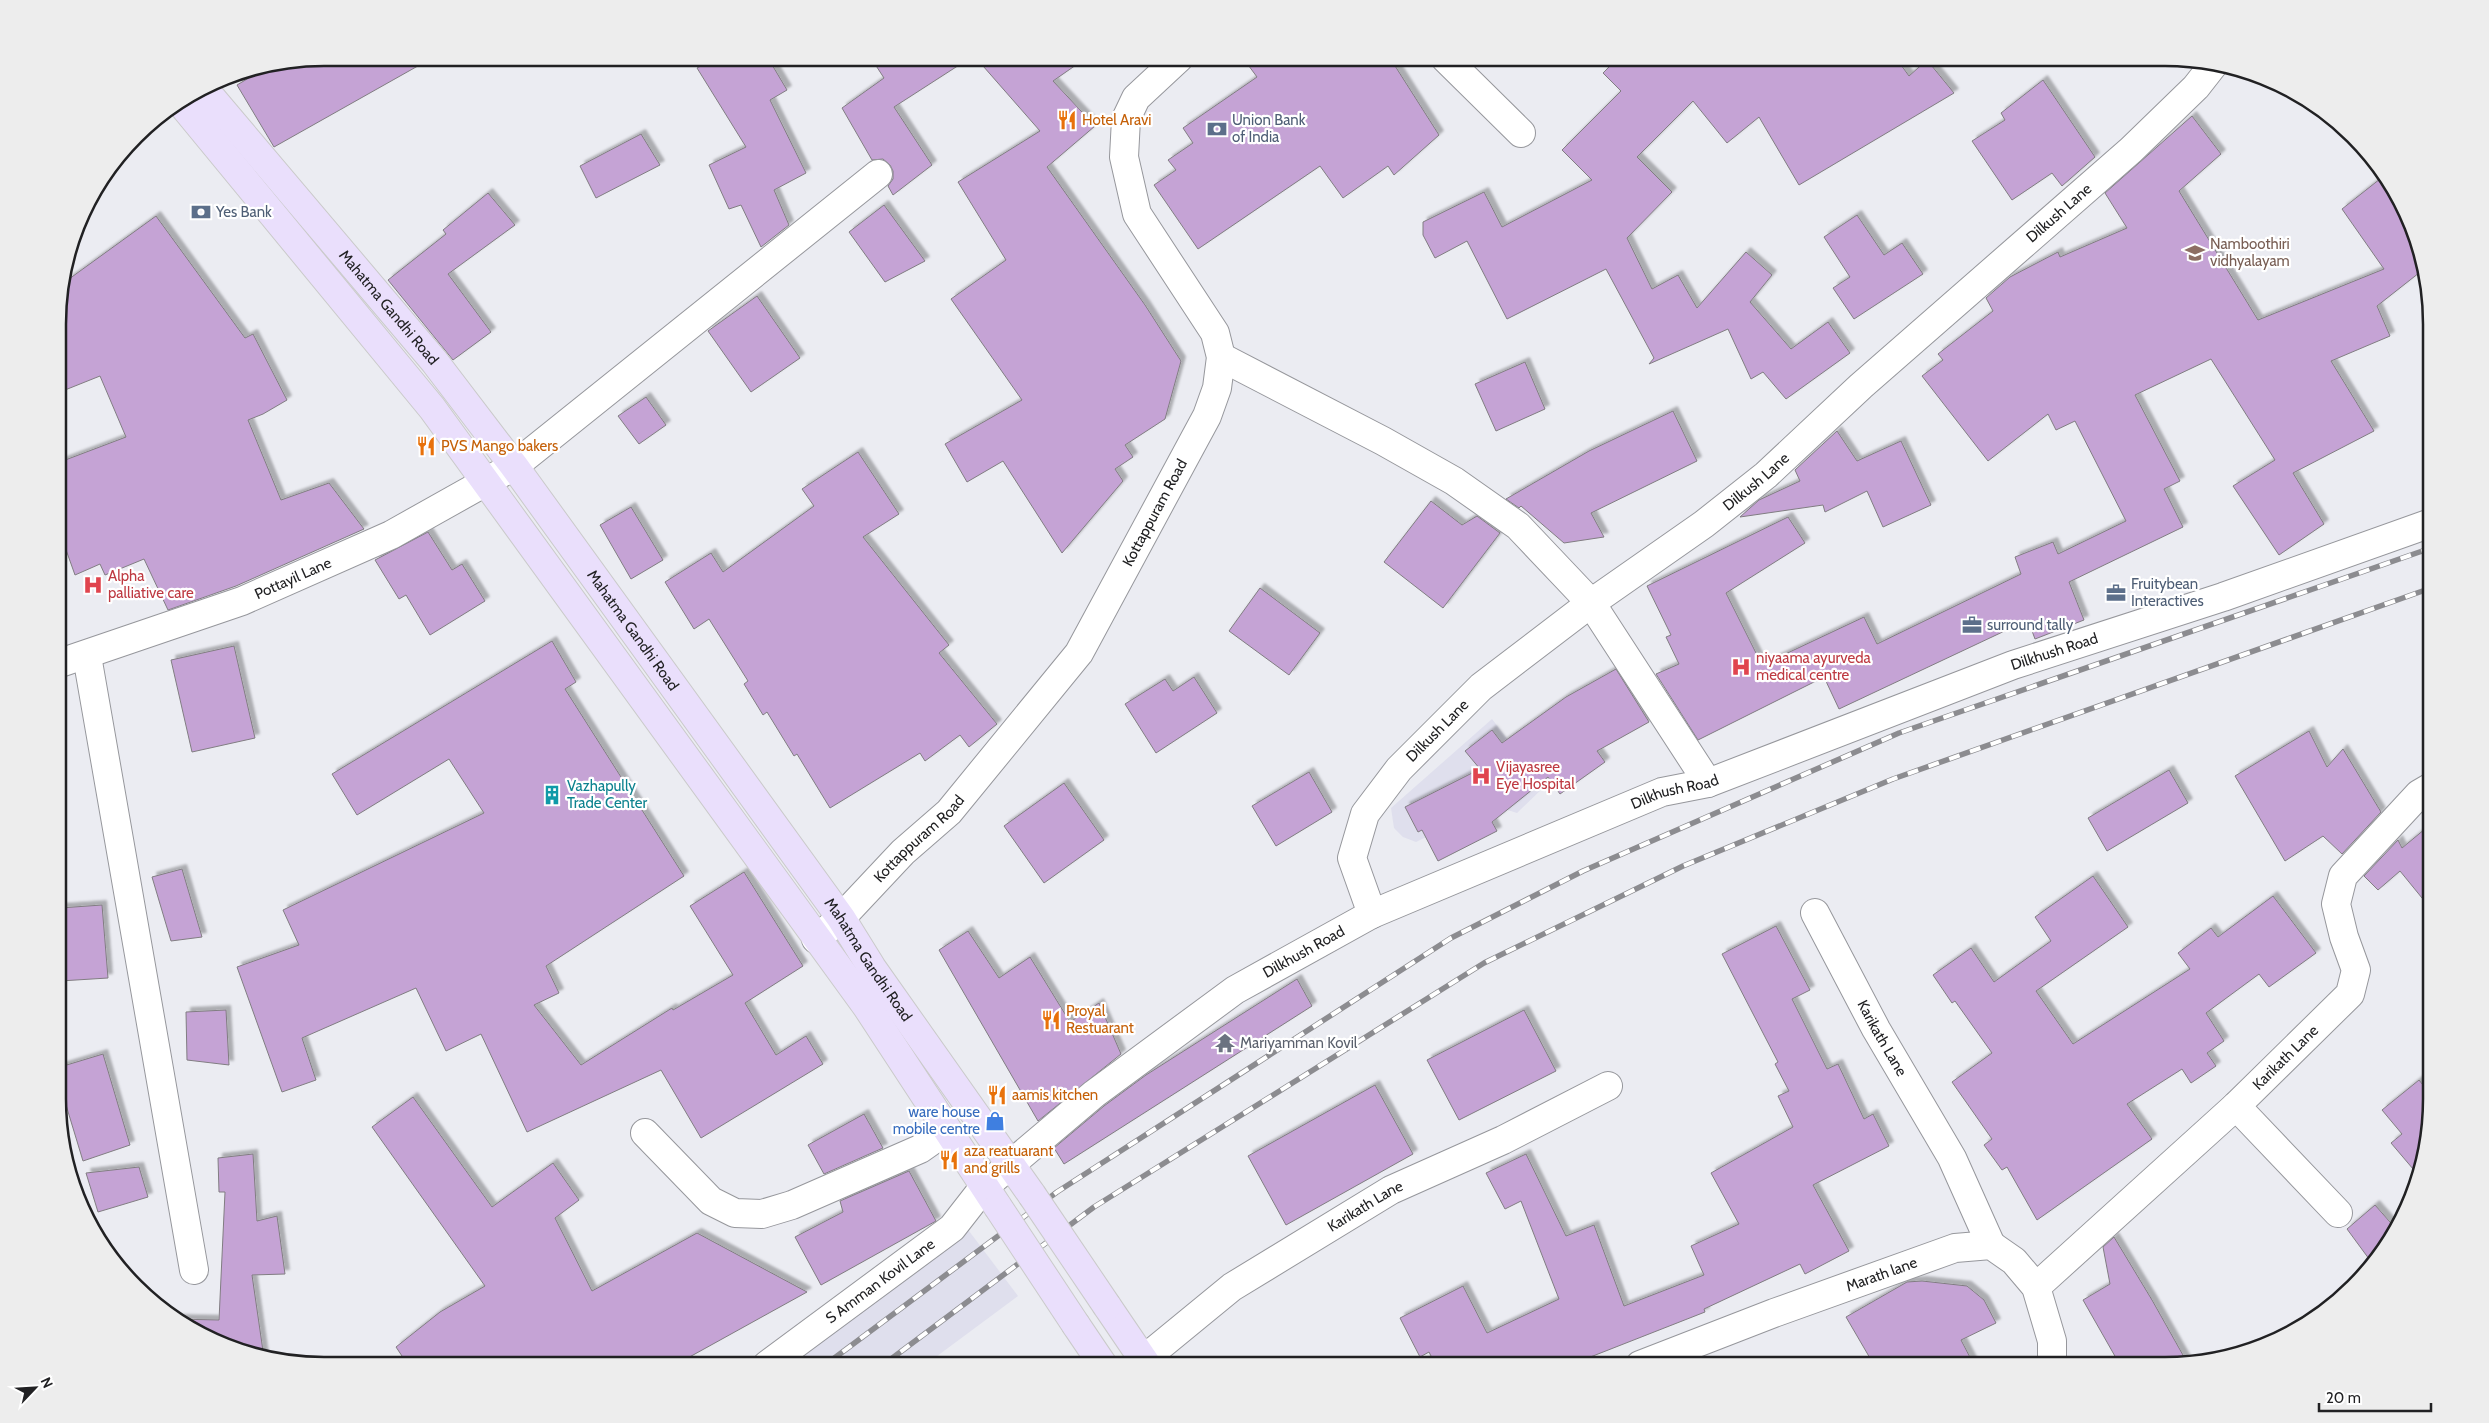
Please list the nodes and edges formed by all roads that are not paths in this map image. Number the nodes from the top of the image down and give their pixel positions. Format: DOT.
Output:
graph roads {
  1 [pos="1170,66"];
  2 [pos="1453,66"];
  3 [pos="2209,70"];
  4 [pos="208,94"];
  5 [pos="184,108"];
  6 [pos="1521,133"];
  7 [pos="878,174"];
  8 [pos="1221,357"];
  9 [pos="514,466"];
  10 [pos="486,482"];
  11 [pos="2423,526"];
  12 [pos="1591,603"];
  13 [pos="87,656"];
  14 [pos="66,661"];
  15 [pos="1708,783"];
  16 [pos="2423,792"];
  17 [pos="1815,913"];
  18 [pos="1372,914"];
  19 [pos="841,918"];
  20 [pos="816,939"];
  21 [pos="1608,1086"];
  22 [pos="2236,1106"];
  23 [pos="947,1130"];
  24 [pos="645,1133"];
  25 [pos="1010,1164"];
  26 [pos="991,1197"];
  27 [pos="2338,1213"];
  28 [pos="1991,1245"];
  29 [pos="194,1270"];
  30 [pos="2036,1287"];
  31 [pos="778,1357"];
  32 [pos="1098,1357"];
  33 [pos="1141,1357"];
  34 [pos="1152,1357"];
  35 [pos="1661,1357"];
  36 [pos="2052,1357"];
  1 -- 8 [label="street, Kottappuram Road"];
  2 -- 6 [label="street"];
  3 -- 12 [label="street, Dilkush Lane"];
  4 -- 9 [label="main road, Mahatma Gandhi Road"];
  5 -- 10 [label="main road, Mahatma Gandhi Road"];
  7 -- 9 [label="street, Pottayil Lane"];
  8 -- 12 [label="street"];
  8 -- 19 [label="street, Kottappuram Road"];
  9 -- 10 [label="street, Pottayil Lane"];
  9 -- 19 [label="main road, Mahatma Gandhi Road"];
  10 -- 13 [label="street, Pottayil Lane"];
  10 -- 20 [label="main road, Mahatma Gandhi Road"];
  11 -- 15 [label="street, Dilkhush Road"];
  12 -- 15 [label="street"];
  12 -- 18 [label="street, Dilkush Lane"];
  13 -- 14 [label="street, Pottayil Lane"];
  13 -- 29 [label="street"];
  15 -- 18 [label="street, Dilkhush Road"];
  16 -- 22 [label="street, Karikath Lane"];
  17 -- 28 [label="street, Karikath Lane"];
  18 -- 25 [label="street, Dilkhush Road"];
  19 -- 20 [label="street, Kottappuram Road"];
  19 -- 25 [label="main road, Mahatma Gandhi Road"];
  20 -- 23 [label="main road, Mahatma Gandhi Road"];
  21 -- 34 [label="street, Karikath Lane"];
  22 -- 27 [label="street"];
  22 -- 30 [label="street, Karikath Lane"];
  23 -- 24 [label="street"];
  23 -- 26 [label="main road, Mahatma Gandhi Road"];
  25 -- 26 [label="street, Dilkhush Road"];
  25 -- 33 [label="main road, Mahatma Gandhi Road, bridge"];
  26 -- 31 [label="street, S Amman Kovil Lane"];
  26 -- 32 [label="main road, Mahatma Gandhi Road, bridge"];
  28 -- 30 [label="street"];
  28 -- 35 [label="street, Marath lane"];
  30 -- 36 [label="street"];
}
